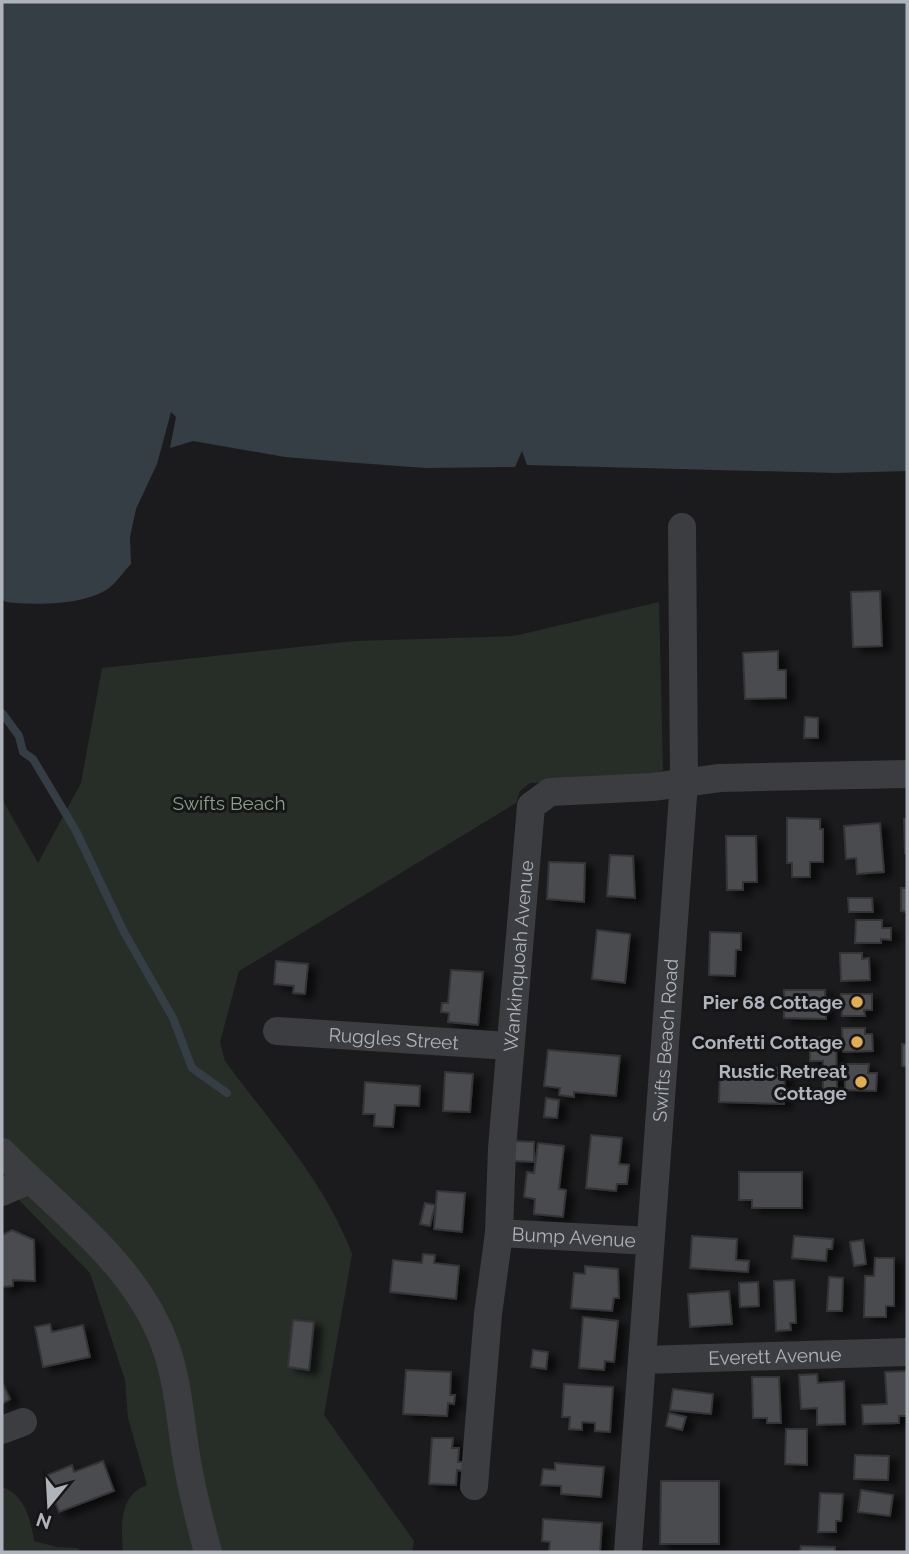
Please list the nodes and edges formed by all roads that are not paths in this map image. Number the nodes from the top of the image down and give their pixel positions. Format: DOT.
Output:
graph roads {
  1 [pos="682,527"];
  2 [pos="907,774"];
  3 [pos="684,782"];
  4 [pos="277,1031"];
  5 [pos="510,1046"];
  6 [pos="2,1152"];
  7 [pos="29,1180"];
  8 [pos="2,1192"];
  9 [pos="499,1233"];
  10 [pos="650,1241"];
  11 [pos="907,1352"];
  12 [pos="642,1360"];
  13 [pos="474,1486"];
  14 [pos="208,1552"];
  15 [pos="628,1552"];
  1 -- 3 [label="street, Swifts Beach Road"];
  2 -- 3 [label="street, Wankinquoah Avenue"];
  3 -- 5 [label="street, Wankinquoah Avenue"];
  3 -- 10 [label="street, Swifts Beach Road"];
  4 -- 5 [label="street, Ruggles Street"];
  5 -- 9 [label="street, Wankinquoah Avenue"];
  6 -- 7 [label="street"];
  7 -- 8 [label="street"];
  7 -- 14 [label="street"];
  9 -- 10 [label="street, Bump Avenue"];
  9 -- 13 [label="street, Wankinquoah Avenue"];
  10 -- 12 [label="street, Swifts Beach Road"];
  11 -- 12 [label="street, Everett Avenue"];
  12 -- 15 [label="street, Swifts Beach Road"];
}
